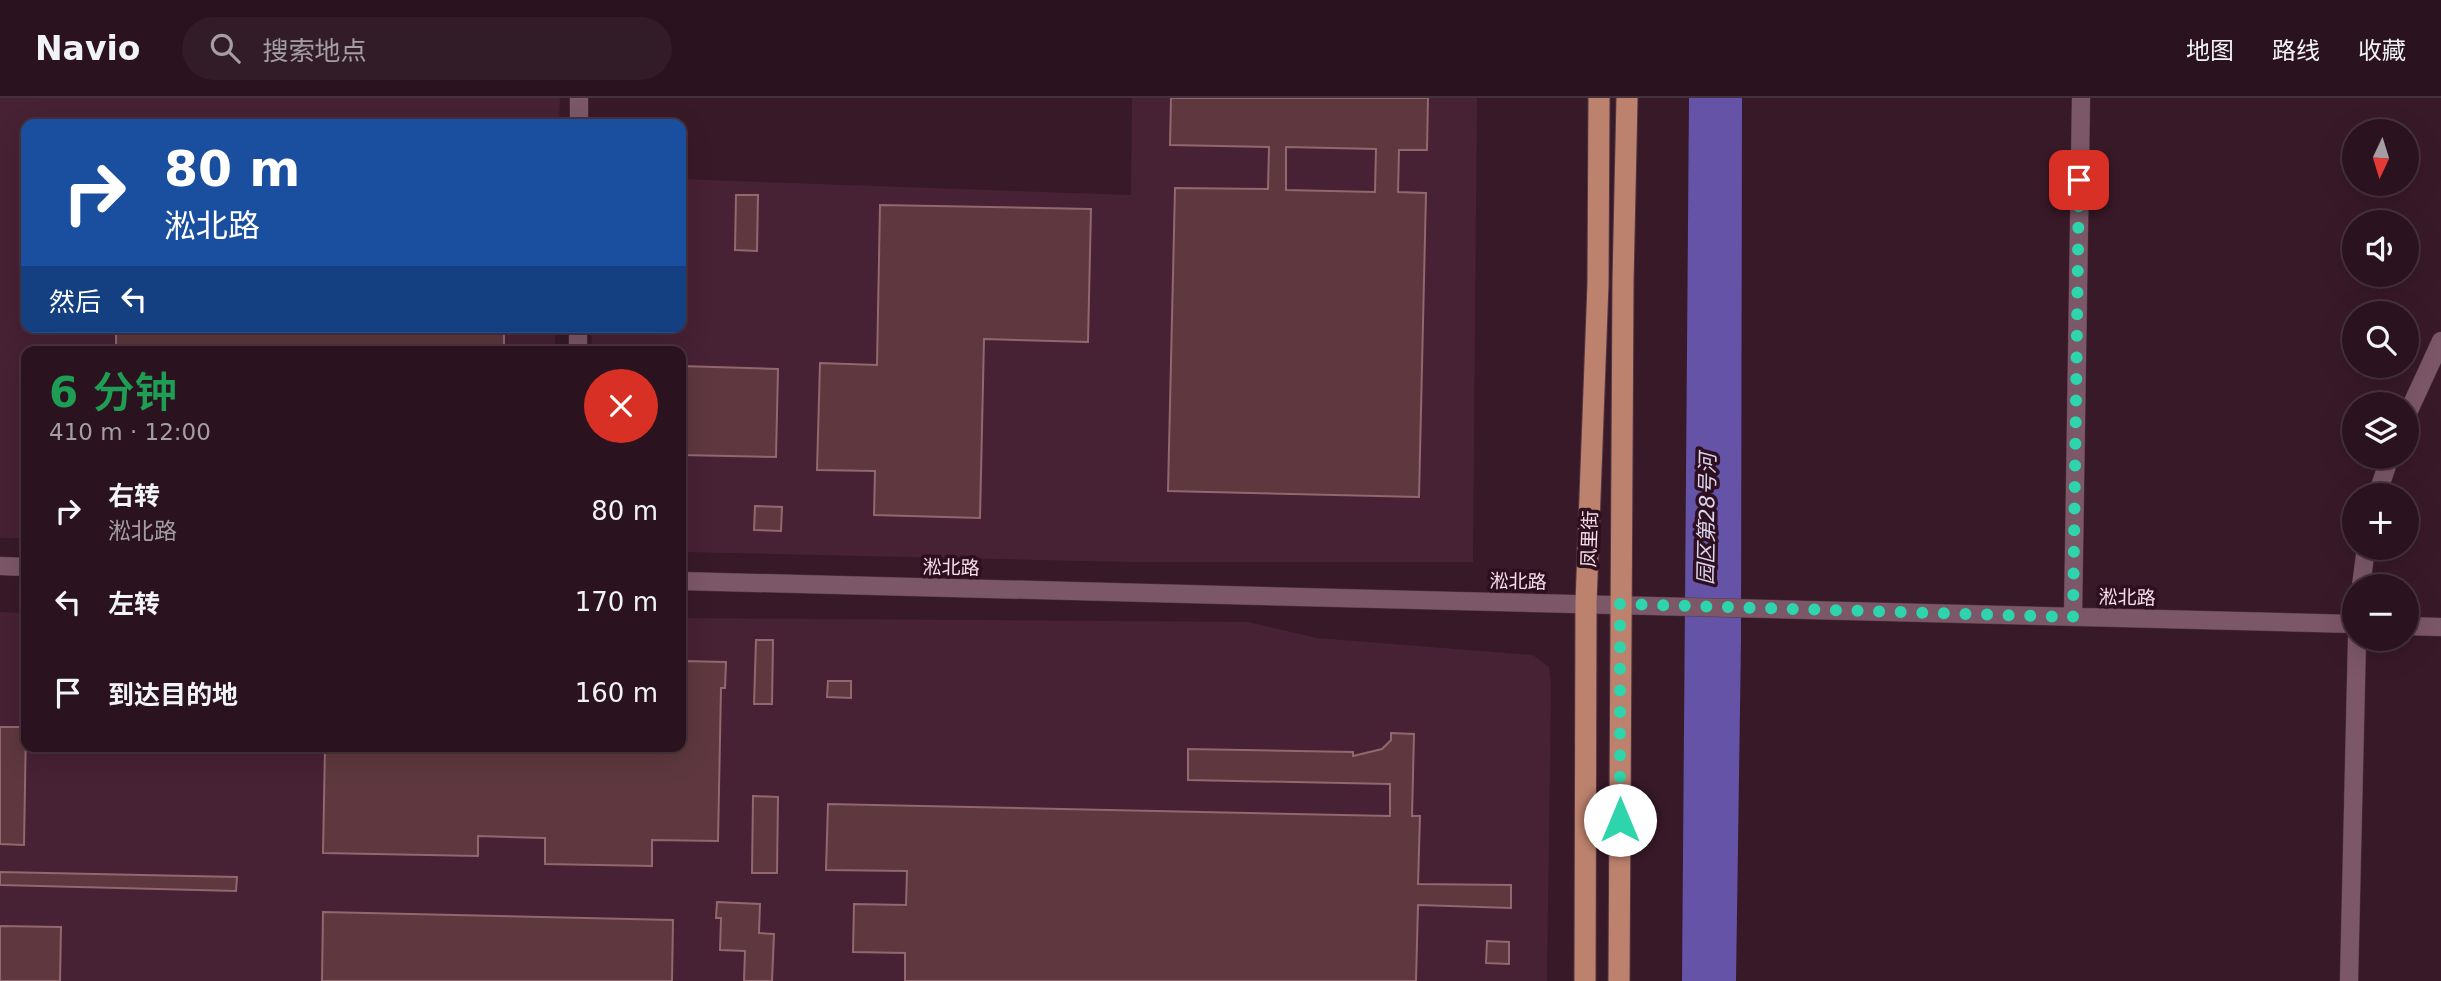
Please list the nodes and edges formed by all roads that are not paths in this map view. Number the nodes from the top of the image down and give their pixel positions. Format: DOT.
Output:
graph roads {
  1 [pos="579,98"];
  2 [pos="1599,98"];
  3 [pos="1627,98"];
  4 [pos="2081,98"];
  5 [pos="579,119"];
  6 [pos="2441,341"];
  7 [pos="2418,392"];
  8 [pos="0,566"];
  9 [pos="21,566"];
  10 [pos="686,581"];
  11 [pos="1586,603"];
  12 [pos="1620,604"];
  13 [pos="2073,617"];
  14 [pos="2342,624"];
  15 [pos="2419,626"];
  16 [pos="2441,627"];
  17 [pos="2357,651"];
  18 [pos="1585,981"];
  19 [pos="1619,981"];
  20 [pos="2349,981"];
  1 -- 5 [label="street"];
  2 -- 11 [label="main road, 凤里街"];
  3 -- 12 [label="main road, 凤里街"];
  4 -- 13 [label="street"];
  6 -- 7 [label="street"];
  8 -- 9 [label="street"];
  10 -- 11 [label="street, 淞北路"];
  11 -- 12 [label="street, 淞北路"];
  11 -- 18 [label="main road, 凤里街"];
  12 -- 13 [label="street, 淞北路"];
  12 -- 19 [label="main road, 凤里街"];
  13 -- 14 [label="street, 淞北路"];
  15 -- 16 [label="street"];
  17 -- 20 [label="street"];
}
